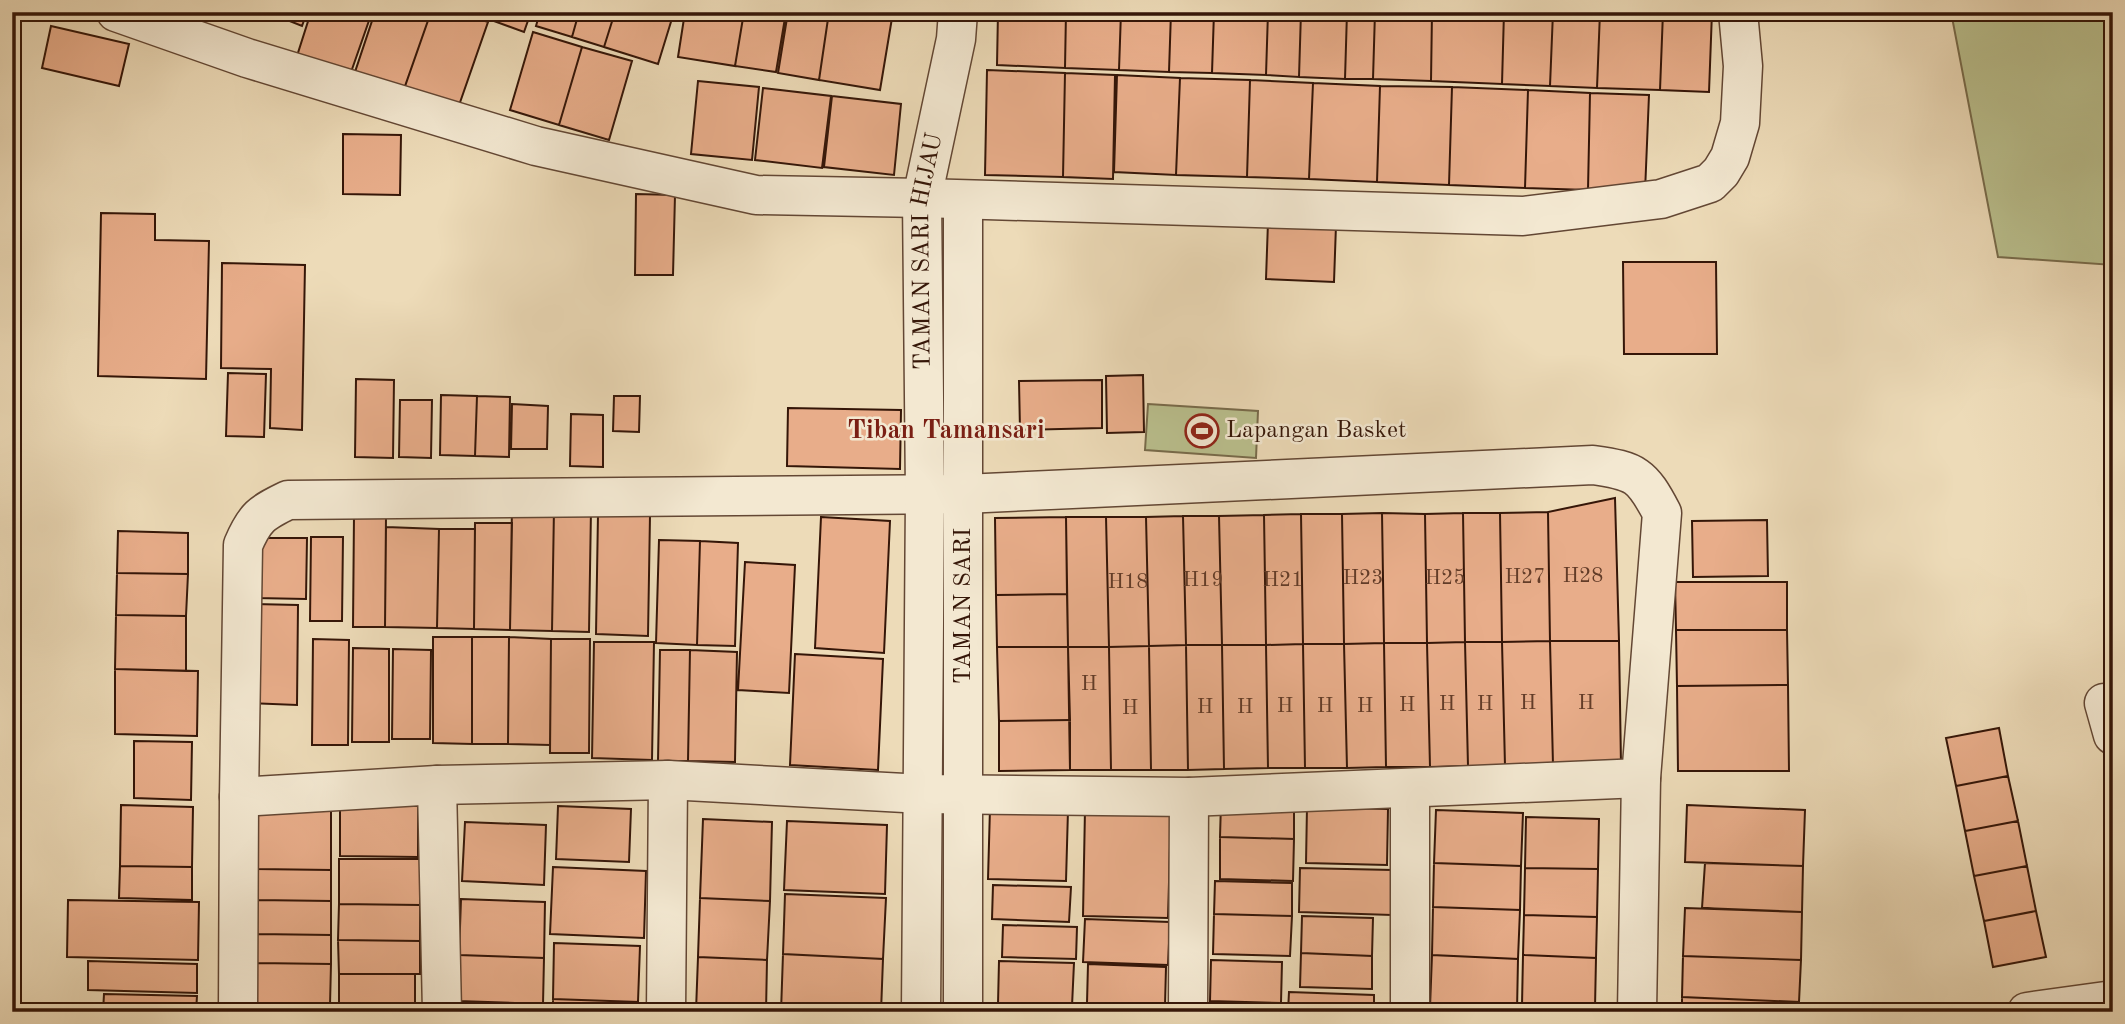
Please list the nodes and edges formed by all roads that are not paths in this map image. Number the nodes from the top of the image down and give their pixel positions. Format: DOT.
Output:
graph roads {
  1 [pos="116,12"];
  2 [pos="957,12"];
  3 [pos="1738,12"];
  4 [pos="922,198"];
  5 [pos="963,200"];
  6 [pos="925,494"];
  7 [pos="964,494"];
  8 [pos="1641,778"];
  9 [pos="668,780"];
  10 [pos="437,785"];
  11 [pos="1410,788"];
  12 [pos="923,794"];
  13 [pos="964,796"];
  14 [pos="239,797"];
  15 [pos="1189,797"];
  16 [pos="2113,1000"];
  17 [pos="238,1012"];
  18 [pos="442,1012"];
  19 [pos="666,1012"];
  20 [pos="921,1012"];
  21 [pos="963,1012"];
  22 [pos="1188,1012"];
  23 [pos="1410,1012"];
  24 [pos="1637,1012"];
  25 [pos="2027,1012"];
  1 -- 4 [label="street"];
  2 -- 4 [label="street, TAMAN SARI HIJAU"];
  3 -- 5 [label="street"];
  4 -- 5 [label="street"];
  4 -- 6 [label="street, TAMAN SARI HIJAU"];
  5 -- 7 [label="street, TAMAN SARI"];
  6 -- 7 [label="street"];
  6 -- 12 [label="street, TAMAN SARI"];
  6 -- 14 [label="street"];
  7 -- 8 [label="street"];
  7 -- 13 [label="street, TAMAN SARI"];
  8 -- 11 [label="street"];
  8 -- 24 [label="street"];
  9 -- 10 [label="street"];
  9 -- 12 [label="street"];
  9 -- 19 [label="street"];
  10 -- 14 [label="street"];
  10 -- 18 [label="street"];
  11 -- 15 [label="street"];
  11 -- 23 [label="street"];
  12 -- 13 [label="street"];
  12 -- 20 [label="street, TAMAN SARI"];
  13 -- 15 [label="street"];
  13 -- 21 [label="street, TAMAN SARI"];
  14 -- 17 [label="street"];
  15 -- 22 [label="street"];
  16 -- 25 [label="street"];
}
